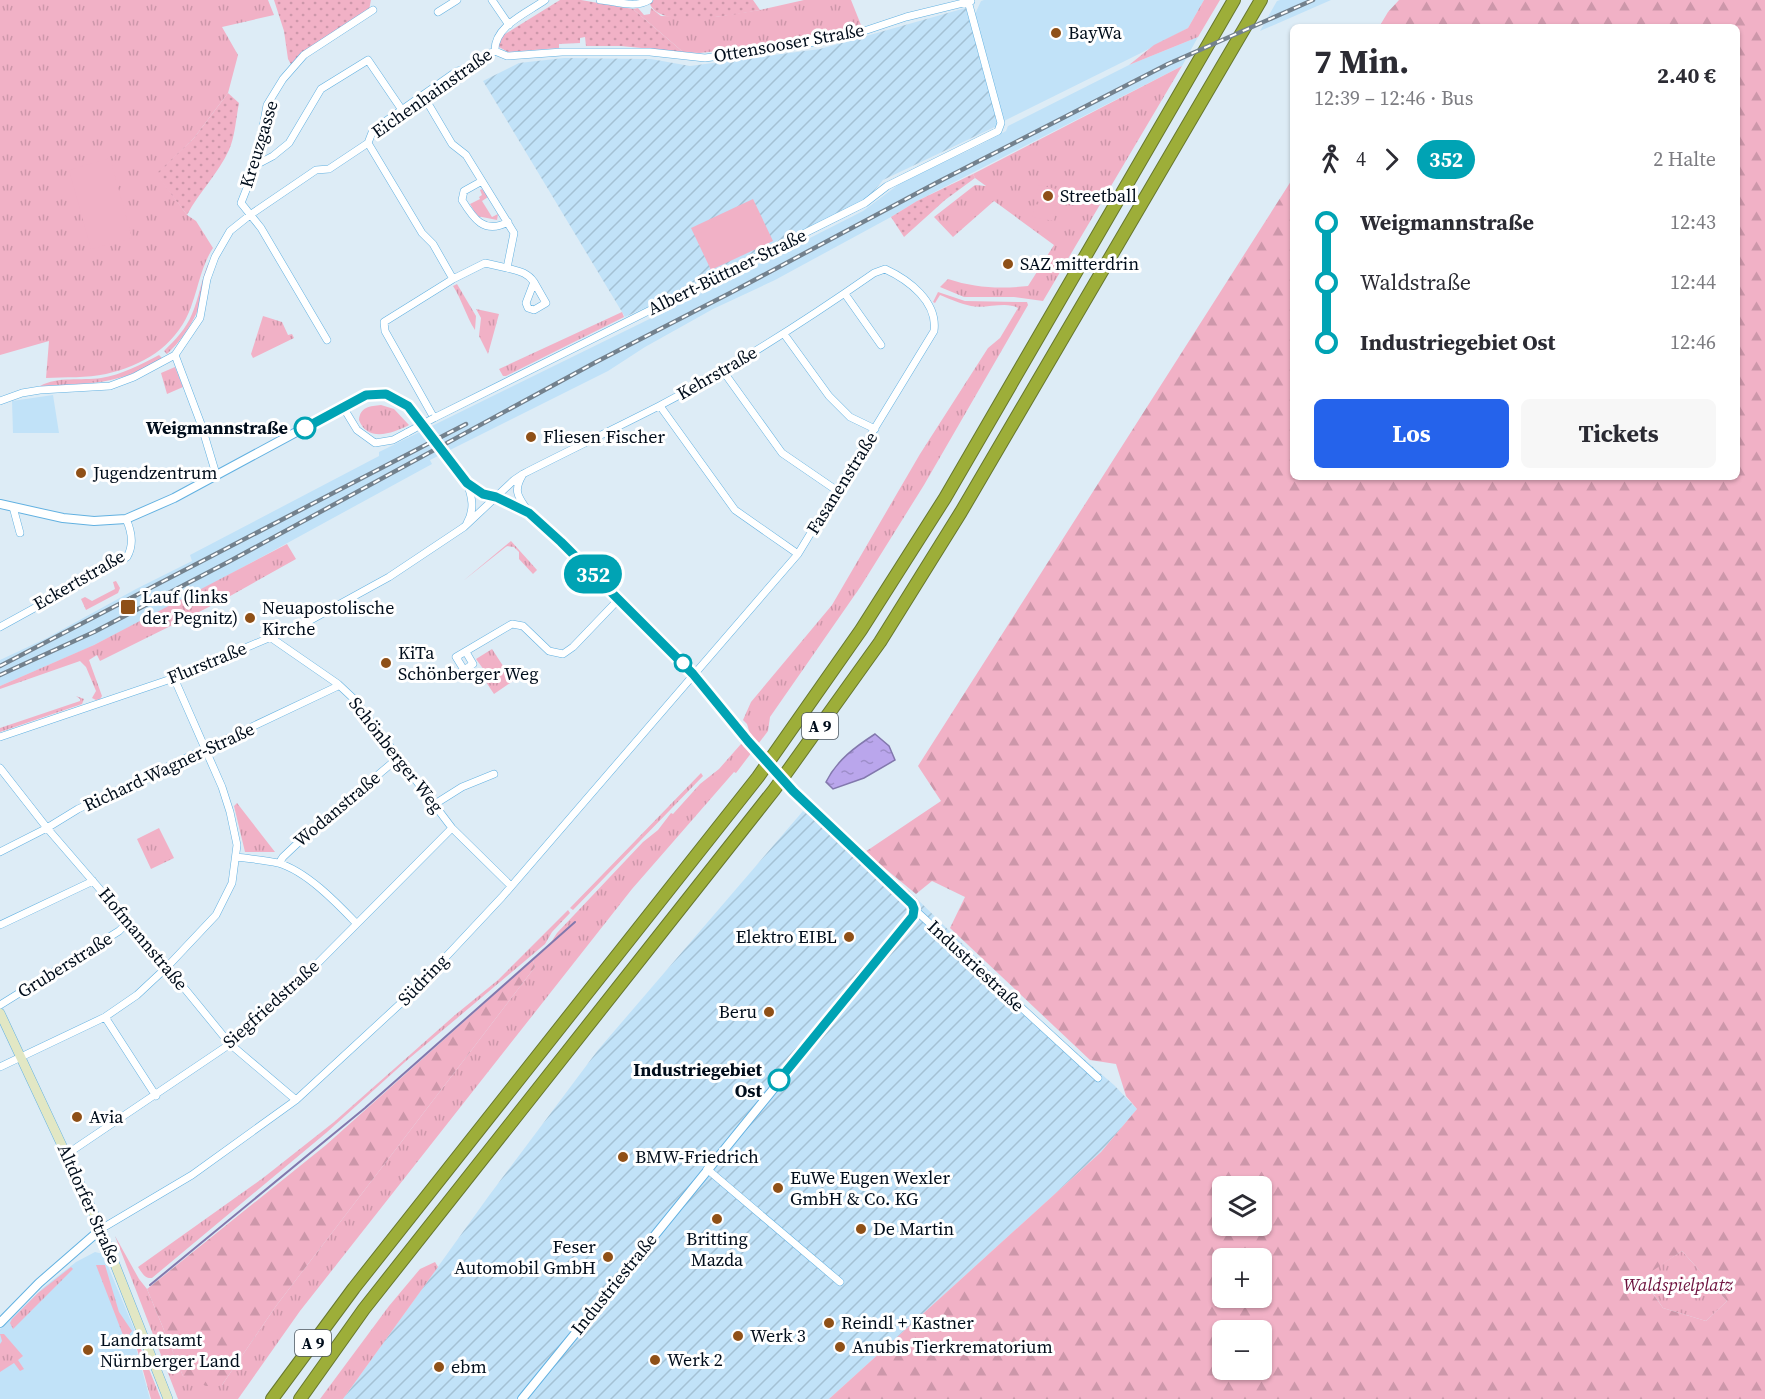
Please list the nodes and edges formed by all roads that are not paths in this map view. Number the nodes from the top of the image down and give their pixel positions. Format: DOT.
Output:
graph roads {
  1 [pos="457,0"];
  2 [pos="492,0"];
  3 [pos="545,0"];
  4 [pos="600,0"];
  5 [pos="649,0"];
  6 [pos="1234,0"];
  7 [pos="1261,0"];
  8 [pos="970,1"];
  9 [pos="374,10"];
  10 [pos="438,12"];
  11 [pos="509,25"];
  12 [pos="495,51"];
  13 [pos="423,95"];
  14 [pos="402,110"];
  15 [pos="368,143"];
  16 [pos="256,165"];
  17 [pos="482,181"];
  18 [pos="250,215"];
  19 [pos="508,222"];
  20 [pos="507,268"];
  21 [pos="904,277"];
  22 [pos="453,279"];
  23 [pos="534,282"];
  24 [pos="845,294"];
  25 [pos="784,334"];
  26 [pos="327,340"];
  27 [pos="881,345"];
  28 [pos="175,355"];
  29 [pos="723,371"];
  30 [pos="0,400"];
  31 [pos="660,406"];
  32 [pos="343,407"];
  33 [pos="434,418"];
  34 [pos="875,429"];
  35 [pos="216,474"];
  36 [pos="523,474"];
  37 [pos="467,483"];
  38 [pos="836,490"];
  39 [pos="496,497"];
  40 [pos="0,504"];
  41 [pos="13,507"];
  42 [pos="529,513"];
  43 [pos="126,519"];
  44 [pos="464,527"];
  45 [pos="20,533"];
  46 [pos="798,554"];
  47 [pos="618,600"];
  48 [pos="0,627"];
  49 [pos="270,637"];
  50 [pos="466,652"];
  51 [pos="693,674"];
  52 [pos="174,678"];
  53 [pos="338,684"];
  54 [pos="0,737"];
  55 [pos="748,741"];
  56 [pos="205,750"];
  57 [pos="398,758"];
  58 [pos="0,768"];
  59 [pos="494,774"];
  60 [pos="793,791"];
  61 [pos="435,804"];
  62 [pos="47,828"];
  63 [pos="452,828"];
  64 [pos="0,852"];
  65 [pos="237,857"];
  66 [pos="279,863"];
  67 [pos="93,881"];
  68 [pos="511,886"];
  69 [pos="914,909"];
  70 [pos="128,922"];
  71 [pos="356,923"];
  72 [pos="0,925"];
  73 [pos="167,967"];
  74 [pos="0,1005"];
  75 [pos="0,1012"];
  76 [pos="105,1017"];
  77 [pos="230,1044"];
  78 [pos="21,1057"];
  79 [pos="0,1067"];
  80 [pos="1098,1078"];
  81 [pos="156,1096"];
  82 [pos="296,1100"];
  83 [pos="67,1154"];
  84 [pos="707,1169"];
  85 [pos="101,1229"];
  86 [pos="840,1282"];
  87 [pos="0,1323"];
  88 [pos="168,1399"];
  89 [pos="273,1399"];
  90 [pos="300,1399"];
  91 [pos="522,1399"];
  1 -- 10 [label="street"];
  2 -- 11 [label="street"];
  3 -- 11 [label="street, Eichenhainstraße"];
  4 -- 5 [label="street"];
  6 -- 89 [label="highway, A 9"];
  7 -- 90 [label="highway, A 9"];
  8 -- 12 [label="street, Ottensooser Straße"];
  8 -- 33 [label="street, Albert-Büttner-Straße"];
  9 -- 16 [label="street, Kreuzgasse"];
  11 -- 12 [label="street, Eichenhainstraße"];
  12 -- 13 [label="street, Eichenhainstraße"];
  13 -- 14 [label="street, Eichenhainstraße"];
  13 -- 17 [label="street"];
  14 -- 15 [label="street, Eichenhainstraße"];
  14 -- 16 [label="street"];
  15 -- 18 [label="street, Eichenhainstraße"];
  15 -- 22 [label="street"];
  16 -- 18 [label="street, Kreuzgasse"];
  17 -- 19 [label="street"];
  17 -- 19 [label="street"];
  18 -- 26 [label="street"];
  18 -- 28 [label="street, Eichenhainstraße"];
  19 -- 20 [label="street"];
  20 -- 22 [label="street"];
  20 -- 23 [label="street"];
  21 -- 24 [label="street, Kehrstraße"];
  21 -- 34 [label="street, Fasanenstraße"];
  22 -- 33 [label="street"];
  24 -- 25 [label="street, Kehrstraße"];
  24 -- 27 [label="street"];
  25 -- 29 [label="street, Kehrstraße"];
  25 -- 34 [label="street"];
  28 -- 30 [label="street, Eichenhainstraße"];
  28 -- 35 [label="street"];
  29 -- 31 [label="street, Kehrstraße"];
  29 -- 38 [label="street"];
  31 -- 36 [label="street, Kehrstraße"];
  31 -- 46 [label="street"];
  32 -- 33 [label="street, Albert-Büttner-Straße, bridge"];
  32 -- 35 [label="street"];
  32 -- 37 [label="street"];
  34 -- 38 [label="street, Fasanenstraße"];
  35 -- 43 [label="street"];
  36 -- 39 [label="street, Kehrstraße"];
  36 -- 42 [label="street"];
  37 -- 39 [label="street"];
  37 -- 44 [label="street"];
  38 -- 46 [label="street, Fasanenstraße"];
  39 -- 42 [label="street"];
  39 -- 44 [label="street, Flurstraße"];
  40 -- 41 [label="street"];
  41 -- 43 [label="street"];
  41 -- 45 [label="street"];
  42 -- 47 [label="street"];
  43 -- 48 [label="street, Eckertstraße"];
  44 -- 49 [label="street, Flurstraße"];
  46 -- 51 [label="street, Fasanenstraße"];
  47 -- 50 [label="street"];
  47 -- 51 [label="street"];
  49 -- 52 [label="street, Flurstraße"];
  49 -- 53 [label="street, Schönberger Weg"];
  51 -- 55 [label="street"];
  51 -- 68 [label="street, Südring"];
  52 -- 54 [label="street, Flurstraße"];
  52 -- 56 [label="street"];
  53 -- 56 [label="street, Richard-Wagner-Straße"];
  53 -- 57 [label="street, Schönberger Weg"];
  56 -- 62 [label="street, Richard-Wagner-Straße"];
  56 -- 65 [label="street"];
  57 -- 61 [label="street, Schönberger Weg"];
  57 -- 66 [label="street, Wodanstraße"];
  58 -- 62 [label="street, Hofmannstraße"];
  59 -- 61 [label="street"];
  60 -- 69 [label="street"];
  61 -- 63 [label="street, Schönberger Weg"];
  62 -- 64 [label="street, Richard-Wagner-Straße"];
  62 -- 67 [label="street, Hofmannstraße"];
  63 -- 68 [label="street, Schönberger Weg"];
  63 -- 71 [label="street, Siegfriedstraße"];
  65 -- 66 [label="street"];
  65 -- 73 [label="street"];
  66 -- 71 [label="street"];
  67 -- 70 [label="street, Hofmannstraße"];
  67 -- 72 [label="street"];
  68 -- 82 [label="street, Südring"];
  69 -- 80 [label="street, Industriestraße"];
  69 -- 84 [label="street, Industriestraße"];
  70 -- 73 [label="street, Hofmannstraße"];
  70 -- 74 [label="street, Gruberstraße"];
  71 -- 77 [label="street, Siegfriedstraße"];
  73 -- 76 [label="street"];
  73 -- 77 [label="street, Hofmannstraße"];
  75 -- 78 [label="main road, Altdorfer Straße"];
  76 -- 78 [label="street"];
  76 -- 81 [label="street"];
  77 -- 81 [label="street, Siegfriedstraße"];
  77 -- 82 [label="street, Hofmannstraße"];
  78 -- 79 [label="street"];
  78 -- 83 [label="main road, Altdorfer Straße"];
  81 -- 83 [label="street, Siegfriedstraße"];
  82 -- 85 [label="street, Südring"];
  83 -- 85 [label="main road, Altdorfer Straße"];
  84 -- 86 [label="street"];
  84 -- 91 [label="street, Industriestraße"];
  85 -- 87 [label="street"];
  85 -- 88 [label="main road, Altdorfer Straße"];
}
